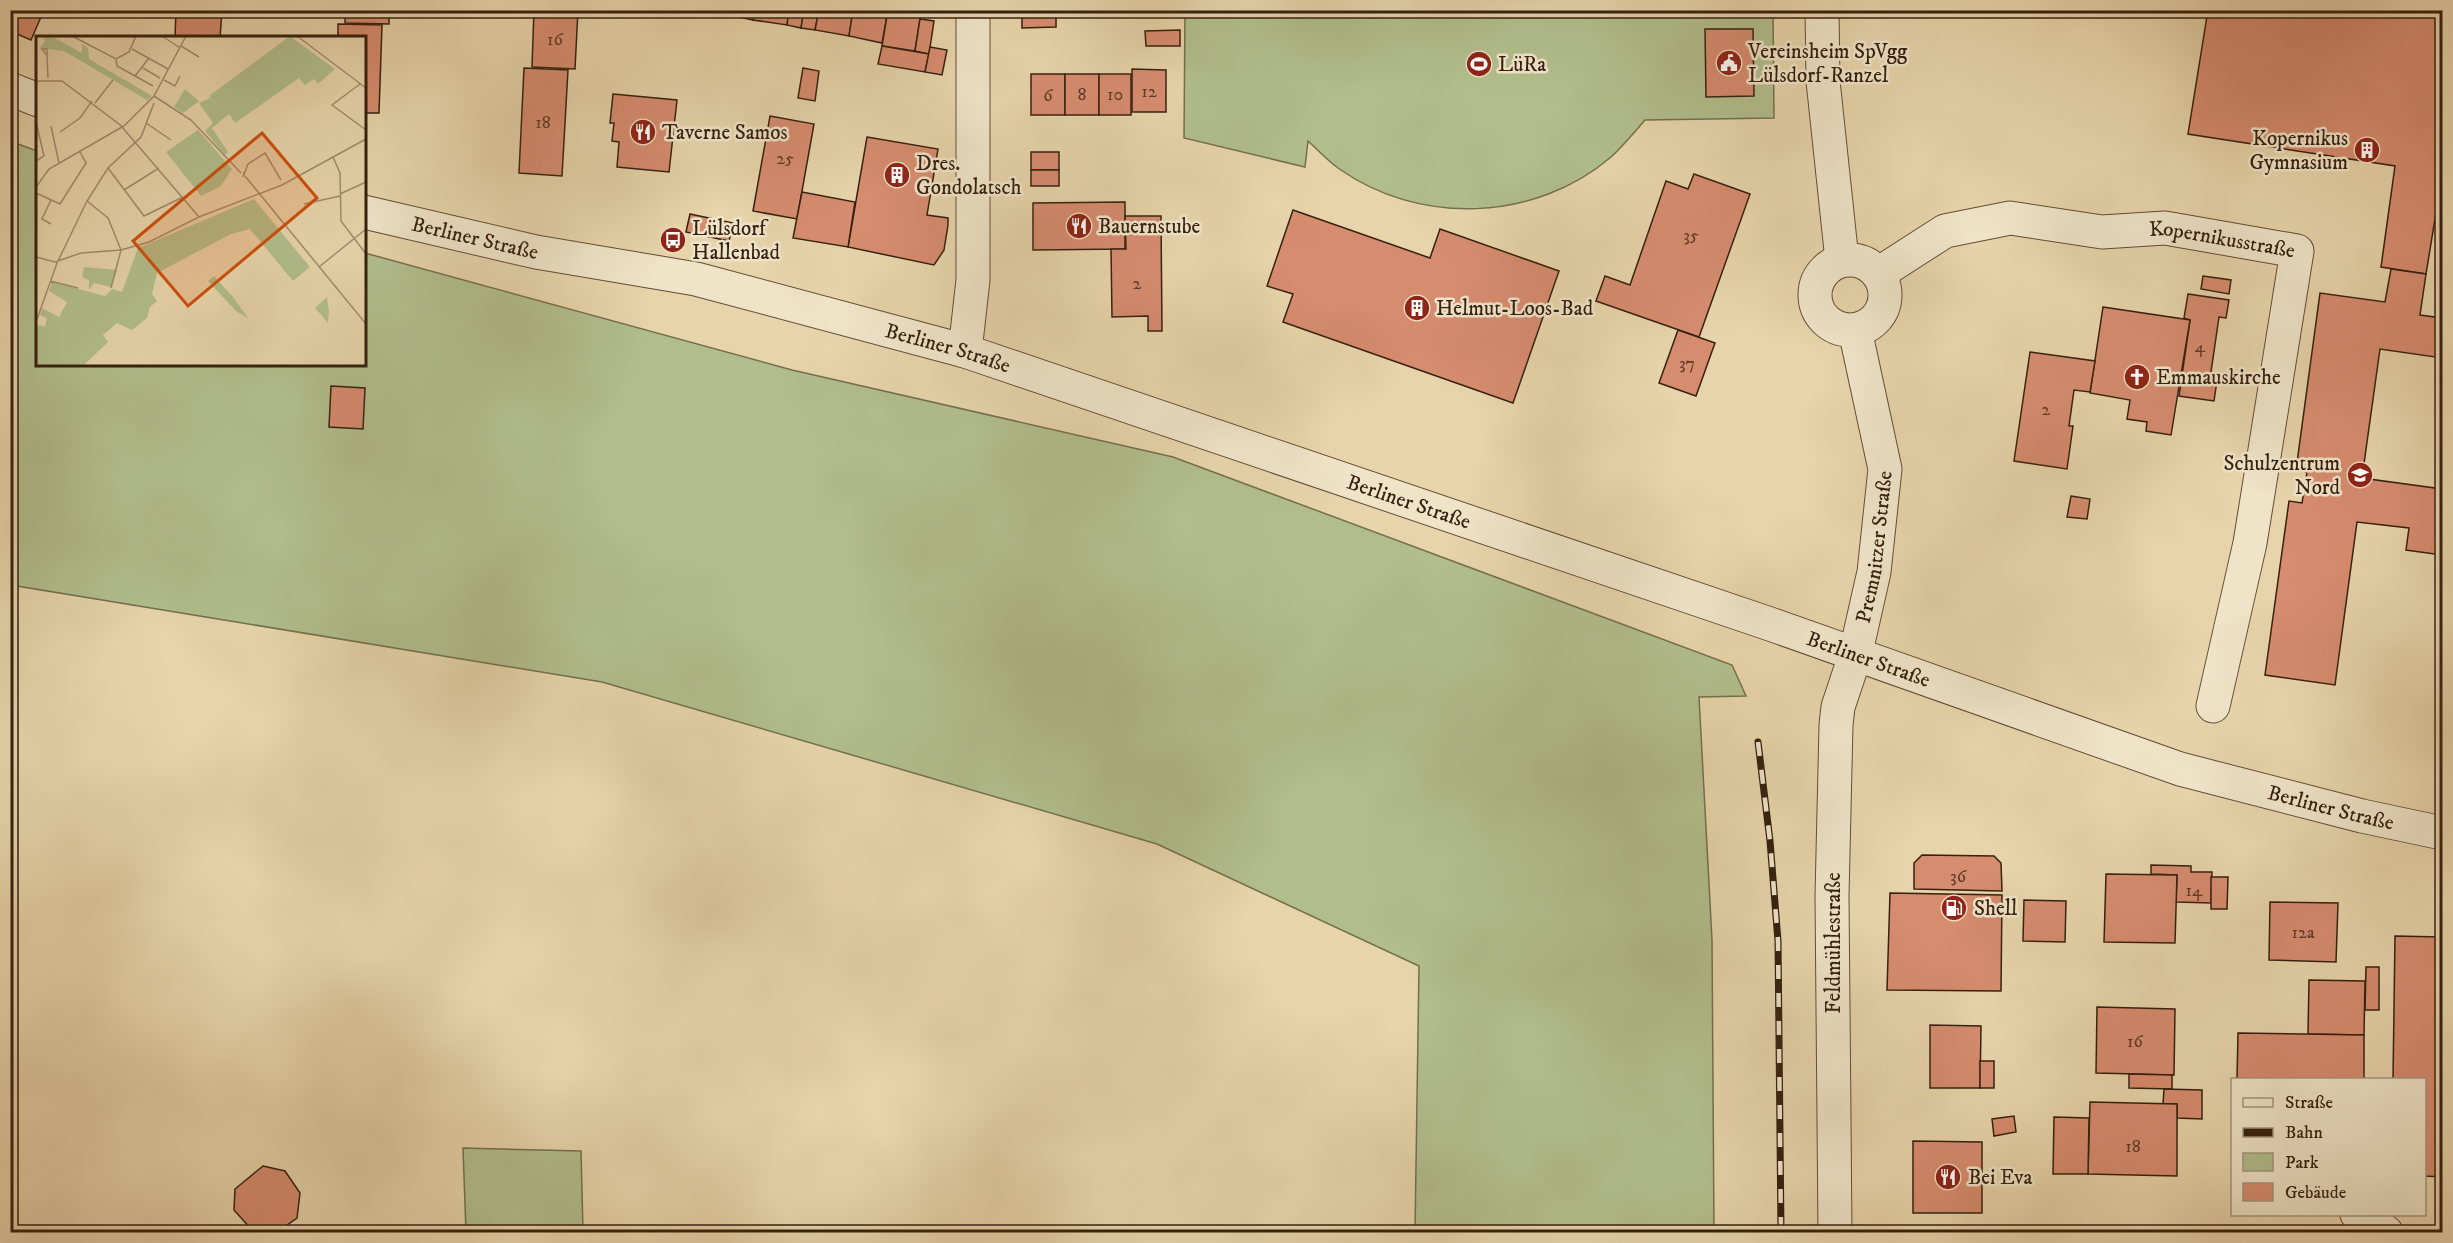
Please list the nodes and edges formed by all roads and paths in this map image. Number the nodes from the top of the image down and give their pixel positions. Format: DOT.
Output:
graph roads {
  1 [pos="973,10"];
  2 [pos="1822,10"];
  3 [pos="10,89"];
  4 [pos="36,99"];
  5 [pos="366,212"];
  6 [pos="1842,260"];
  7 [pos="1878,273"];
  8 [pos="1855,330"];
  9 [pos="965,351"];
  10 [pos="1855,656"];
  11 [pos="2213,706"];
  12 [pos="2442,833"];
  13 [pos="2359,1216"];
  14 [pos="1836,1233"];
  15 [pos="2386,1233"];
  1 -- 9 [label="street"];
  2 -- 6 [label="street"];
  3 -- 4 [label="street"];
  5 -- 9 [label="street, Berliner Straße"];
  6 -- 7 [label="street"];
  6 -- 8 [label="street"];
  7 -- 8 [label="street"];
  7 -- 11 [label="street, Kopernikusstraße"];
  8 -- 10 [label="street, Premnitzer Straße"];
  9 -- 10 [label="street, Berliner Straße"];
  10 -- 12 [label="street, Berliner Straße"];
  10 -- 14 [label="street, Feldmühlestraße"];
  13 -- 15 [label="street"];
}
